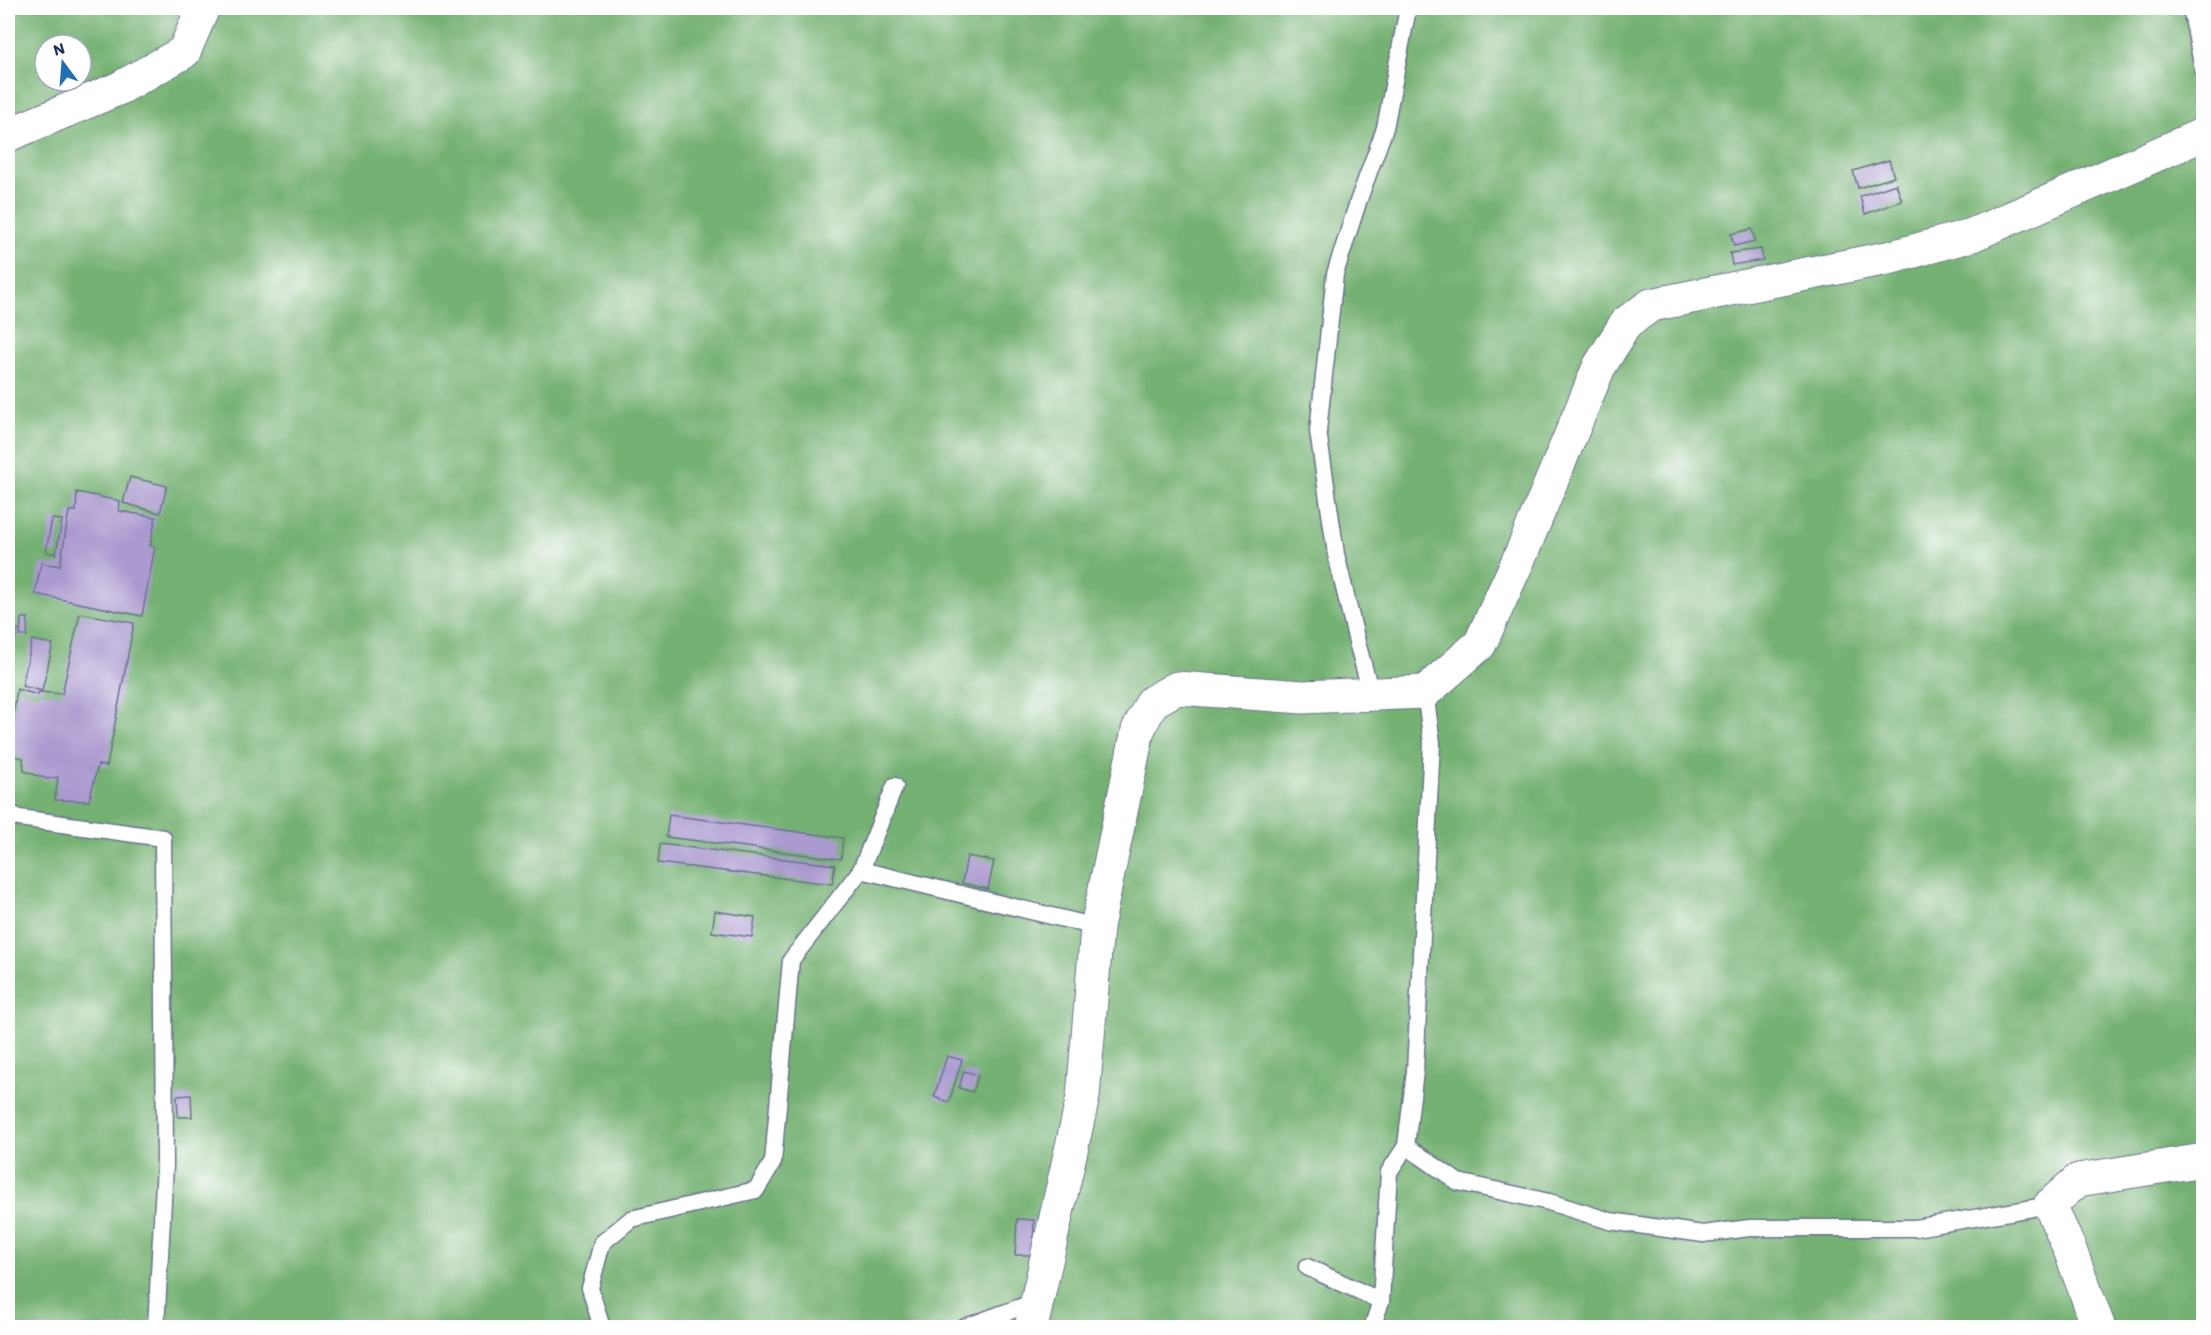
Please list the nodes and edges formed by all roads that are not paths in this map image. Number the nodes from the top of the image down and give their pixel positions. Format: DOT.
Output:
graph roads {
  1 [pos="203,8"];
  2 [pos="1408,8"];
  3 [pos="2191,8"];
  4 [pos="2204,74"];
  5 [pos="2204,134"];
  6 [pos="8,135"];
  7 [pos="1425,692"];
  8 [pos="1371,693"];
  9 [pos="895,786"];
  10 [pos="8,812"];
  11 [pos="861,870"];
  12 [pos="1097,927"];
  13 [pos="1406,1146"];
  14 [pos="2204,1160"];
  15 [pos="2050,1205"];
  16 [pos="1307,1267"];
  17 [pos="1381,1301"];
  18 [pos="1034,1314"];
  19 [pos="156,1328"];
  20 [pos="602,1328"];
  21 [pos="963,1328"];
  22 [pos="1372,1328"];
  23 [pos="2099,1328"];
  1 -- 6 [label="street"];
  2 -- 8 [label="lane"];
  3 -- 4 [label="lane"];
  5 -- 7 [label="street"];
  7 -- 8 [label="street"];
  7 -- 13 [label="lane"];
  8 -- 12 [label="street"];
  9 -- 11 [label="lane"];
  10 -- 19 [label="lane"];
  11 -- 12 [label="lane"];
  11 -- 20 [label="lane"];
  12 -- 18 [label="street"];
  13 -- 15 [label="lane"];
  13 -- 17 [label="lane"];
  14 -- 15 [label="street"];
  15 -- 23 [label="street"];
  16 -- 17 [label="lane"];
  17 -- 22 [label="lane"];
  18 -- 21 [label="lane"];
}
